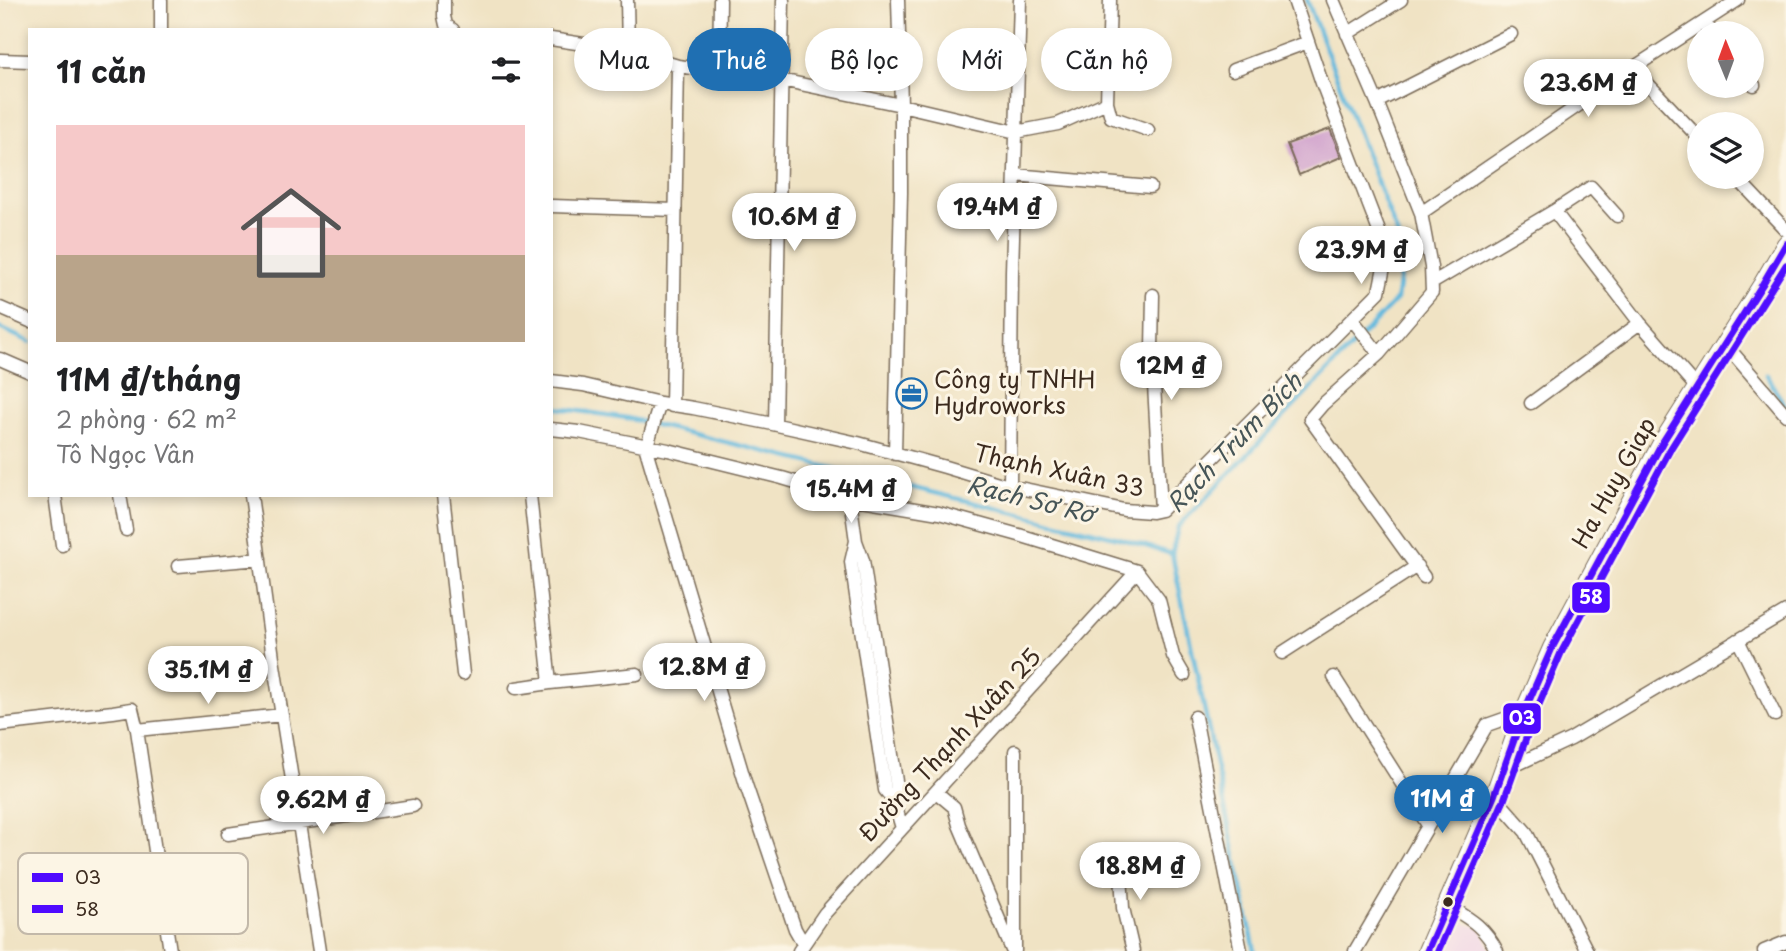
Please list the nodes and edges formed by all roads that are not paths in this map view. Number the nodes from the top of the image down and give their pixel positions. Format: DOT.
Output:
graph roads {
  1 [pos="161,0"];
  2 [pos="444,0"];
  3 [pos="627,0"];
  4 [pos="720,0"];
  5 [pos="783,0"];
  6 [pos="898,0"];
  7 [pos="1020,0"];
  8 [pos="1110,0"];
  9 [pos="1294,0"];
  10 [pos="1333,0"];
  11 [pos="1401,0"];
  12 [pos="1738,0"];
  13 [pos="1706,21"];
  14 [pos="162,28"];
  15 [pos="450,28"];
  16 [pos="628,28"];
  17 [pos="720,28"];
  18 [pos="782,28"];
  19 [pos="1687,33"];
  20 [pos="1347,34"];
  21 [pos="1511,34"];
  22 [pos="553,39"];
  23 [pos="1308,42"];
  24 [pos="574,43"];
  25 [pos="0,60"];
  26 [pos="28,61"];
  27 [pos="673,64"];
  28 [pos="678,66"];
  29 [pos="687,67"];
  30 [pos="1633,68"];
  31 [pos="1233,70"];
  32 [pos="791,82"];
  33 [pos="781,91"];
  34 [pos="1107,102"];
  35 [pos="1377,102"];
  36 [pos="901,105"];
  37 [pos="1687,125"];
  38 [pos="1148,130"];
  39 [pos="1016,132"];
  40 [pos="1015,175"];
  41 [pos="1150,187"];
  42 [pos="1747,189"];
  43 [pos="553,206"];
  44 [pos="675,210"];
  45 [pos="1554,211"];
  46 [pos="1421,213"];
  47 [pos="1617,216"];
  48 [pos="1786,230"];
  49 [pos="1786,244"];
  50 [pos="1432,283"];
  51 [pos="1153,295"];
  52 [pos="0,308"];
  53 [pos="1352,319"];
  54 [pos="28,320"];
  55 [pos="1640,323"];
  56 [pos="1725,344"];
  57 [pos="1379,354"];
  58 [pos="0,359"];
  59 [pos="28,371"];
  60 [pos="553,381"];
  61 [pos="1697,388"];
  62 [pos="1531,403"];
  63 [pos="666,405"];
  64 [pos="1786,415"];
  65 [pos="775,424"];
  66 [pos="553,429"];
  67 [pos="645,446"];
  68 [pos="895,453"];
  69 [pos="1010,486"];
  70 [pos="55,497"];
  71 [pos="120,497"];
  72 [pos="251,497"];
  73 [pos="443,497"];
  74 [pos="530,497"];
  75 [pos="850,498"];
  76 [pos="1161,509"];
  77 [pos="126,530"];
  78 [pos="62,545"];
  79 [pos="260,559"];
  80 [pos="178,566"];
  81 [pos="1138,571"];
  82 [pos="1786,612"];
  83 [pos="1738,640"];
  84 [pos="1282,653"];
  85 [pos="275,665"];
  86 [pos="239,668"];
  87 [pos="463,674"];
  88 [pos="637,674"];
  89 [pos="1184,675"];
  90 [pos="1334,677"];
  91 [pos="550,683"];
  92 [pos="516,688"];
  93 [pos="1524,712"];
  94 [pos="282,715"];
  95 [pos="1775,715"];
  96 [pos="1195,717"];
  97 [pos="0,724"];
  98 [pos="137,730"];
  99 [pos="1015,751"];
  100 [pos="1503,771"];
  101 [pos="936,792"];
  102 [pos="1494,796"];
  103 [pos="413,806"];
  104 [pos="300,823"];
  105 [pos="1428,825"];
  106 [pos="902,828"];
  107 [pos="228,834"];
  108 [pos="155,853"];
  109 [pos="1120,857"];
  110 [pos="1447,905"];
  111 [pos="1786,942"];
  112 [pos="801,947"];
  113 [pos="319,951"];
  114 [pos="1014,951"];
  115 [pos="1133,951"];
  116 [pos="1241,951"];
  117 [pos="1355,951"];
  118 [pos="1427,951"];
  119 [pos="1497,951"];
  120 [pos="1587,951"];
  121 [pos="1764,951"];
  1 -- 14 [label="street"];
  2 -- 15 [label="street"];
  3 -- 16 [label="street"];
  4 -- 17 [label="street"];
  5 -- 18 [label="street"];
  6 -- 36 [label="street"];
  7 -- 39 [label="street"];
  8 -- 34 [label="street"];
  9 -- 23 [label="street, Thạnh Xuân 33"];
  10 -- 20 [label="street"];
  11 -- 20 [label="street"];
  12 -- 13 [label="street"];
  19 -- 30 [label="street"];
  20 -- 35 [label="street"];
  21 -- 35 [label="street"];
  22 -- 24 [label="street"];
  23 -- 31 [label="street"];
  23 -- 53 [label="street, Thạnh Xuân 33"];
  25 -- 26 [label="street"];
  27 -- 28 [label="street"];
  28 -- 29 [label="street"];
  28 -- 44 [label="street"];
  30 -- 37 [label="street"];
  30 -- 46 [label="street"];
  32 -- 36 [label="street"];
  33 -- 65 [label="street"];
  34 -- 38 [label="street"];
  34 -- 39 [label="street"];
  35 -- 46 [label="street"];
  36 -- 39 [label="street"];
  36 -- 68 [label="street"];
  39 -- 40 [label="street"];
  40 -- 41 [label="street"];
  40 -- 69 [label="street"];
  42 -- 48 [label="street"];
  43 -- 44 [label="street"];
  44 -- 63 [label="street"];
  45 -- 47 [label="street"];
  45 -- 50 [label="street"];
  45 -- 55 [label="street"];
  46 -- 50 [label="street"];
  49 -- 56 [label="main road, Ha Huy Giap"];
  50 -- 57 [label="street"];
  51 -- 76 [label="street"];
  52 -- 54 [label="street"];
  53 -- 57 [label="street"];
  53 -- 76 [label="street, Thạnh Xuân 33"];
  55 -- 61 [label="street"];
  55 -- 62 [label="street"];
  56 -- 61 [label="main road, Ha Huy Giap"];
  56 -- 64 [label="street"];
  57 -- 84 [label="street"];
  58 -- 59 [label="street"];
  60 -- 63 [label="street, Thạnh Xuân 33"];
  61 -- 93 [label="main road, Ha Huy Giap"];
  63 -- 65 [label="street, Thạnh Xuân 33"];
  63 -- 67 [label="street"];
  65 -- 68 [label="street, Thạnh Xuân 33"];
  66 -- 67 [label="street"];
  67 -- 75 [label="street"];
  67 -- 112 [label="street"];
  68 -- 69 [label="street, Thạnh Xuân 33"];
  69 -- 76 [label="street, Thạnh Xuân 33"];
  70 -- 78 [label="street"];
  71 -- 77 [label="street"];
  72 -- 79 [label="street"];
  73 -- 87 [label="street"];
  74 -- 91 [label="street"];
  75 -- 81 [label="street"];
  75 -- 106 [label="street"];
  79 -- 80 [label="street"];
  79 -- 85 [label="street"];
  81 -- 89 [label="street"];
  81 -- 101 [label="street, Đường Thạnh Xuân 25"];
  82 -- 83 [label="street"];
  83 -- 95 [label="street"];
  83 -- 100 [label="street"];
  85 -- 86 [label="street"];
  85 -- 94 [label="street"];
  88 -- 91 [label="street"];
  90 -- 105 [label="street"];
  91 -- 92 [label="street"];
  93 -- 100 [label="main road, Ha Huy Giap"];
  93 -- 105 [label="street"];
  94 -- 98 [label="street"];
  94 -- 104 [label="street"];
  96 -- 116 [label="street"];
  97 -- 98 [label="street"];
  98 -- 108 [label="street"];
  99 -- 114 [label="street"];
  100 -- 102 [label="main road, Ha Huy Giap"];
  101 -- 106 [label="street, Đường Thạnh Xuân 25"];
  101 -- 114 [label="street"];
  102 -- 110 [label="main road, Ha Huy Giap"];
  102 -- 120 [label="street"];
  103 -- 104 [label="street"];
  104 -- 107 [label="street"];
  104 -- 113 [label="street"];
  105 -- 117 [label="street"];
  106 -- 112 [label="street, Đường Thạnh Xuân 25"];
  109 -- 115 [label="street"];
  110 -- 118 [label="main road, Ha Huy Giap"];
  110 -- 119 [label="street"];
  111 -- 121 [label="street"];
}
